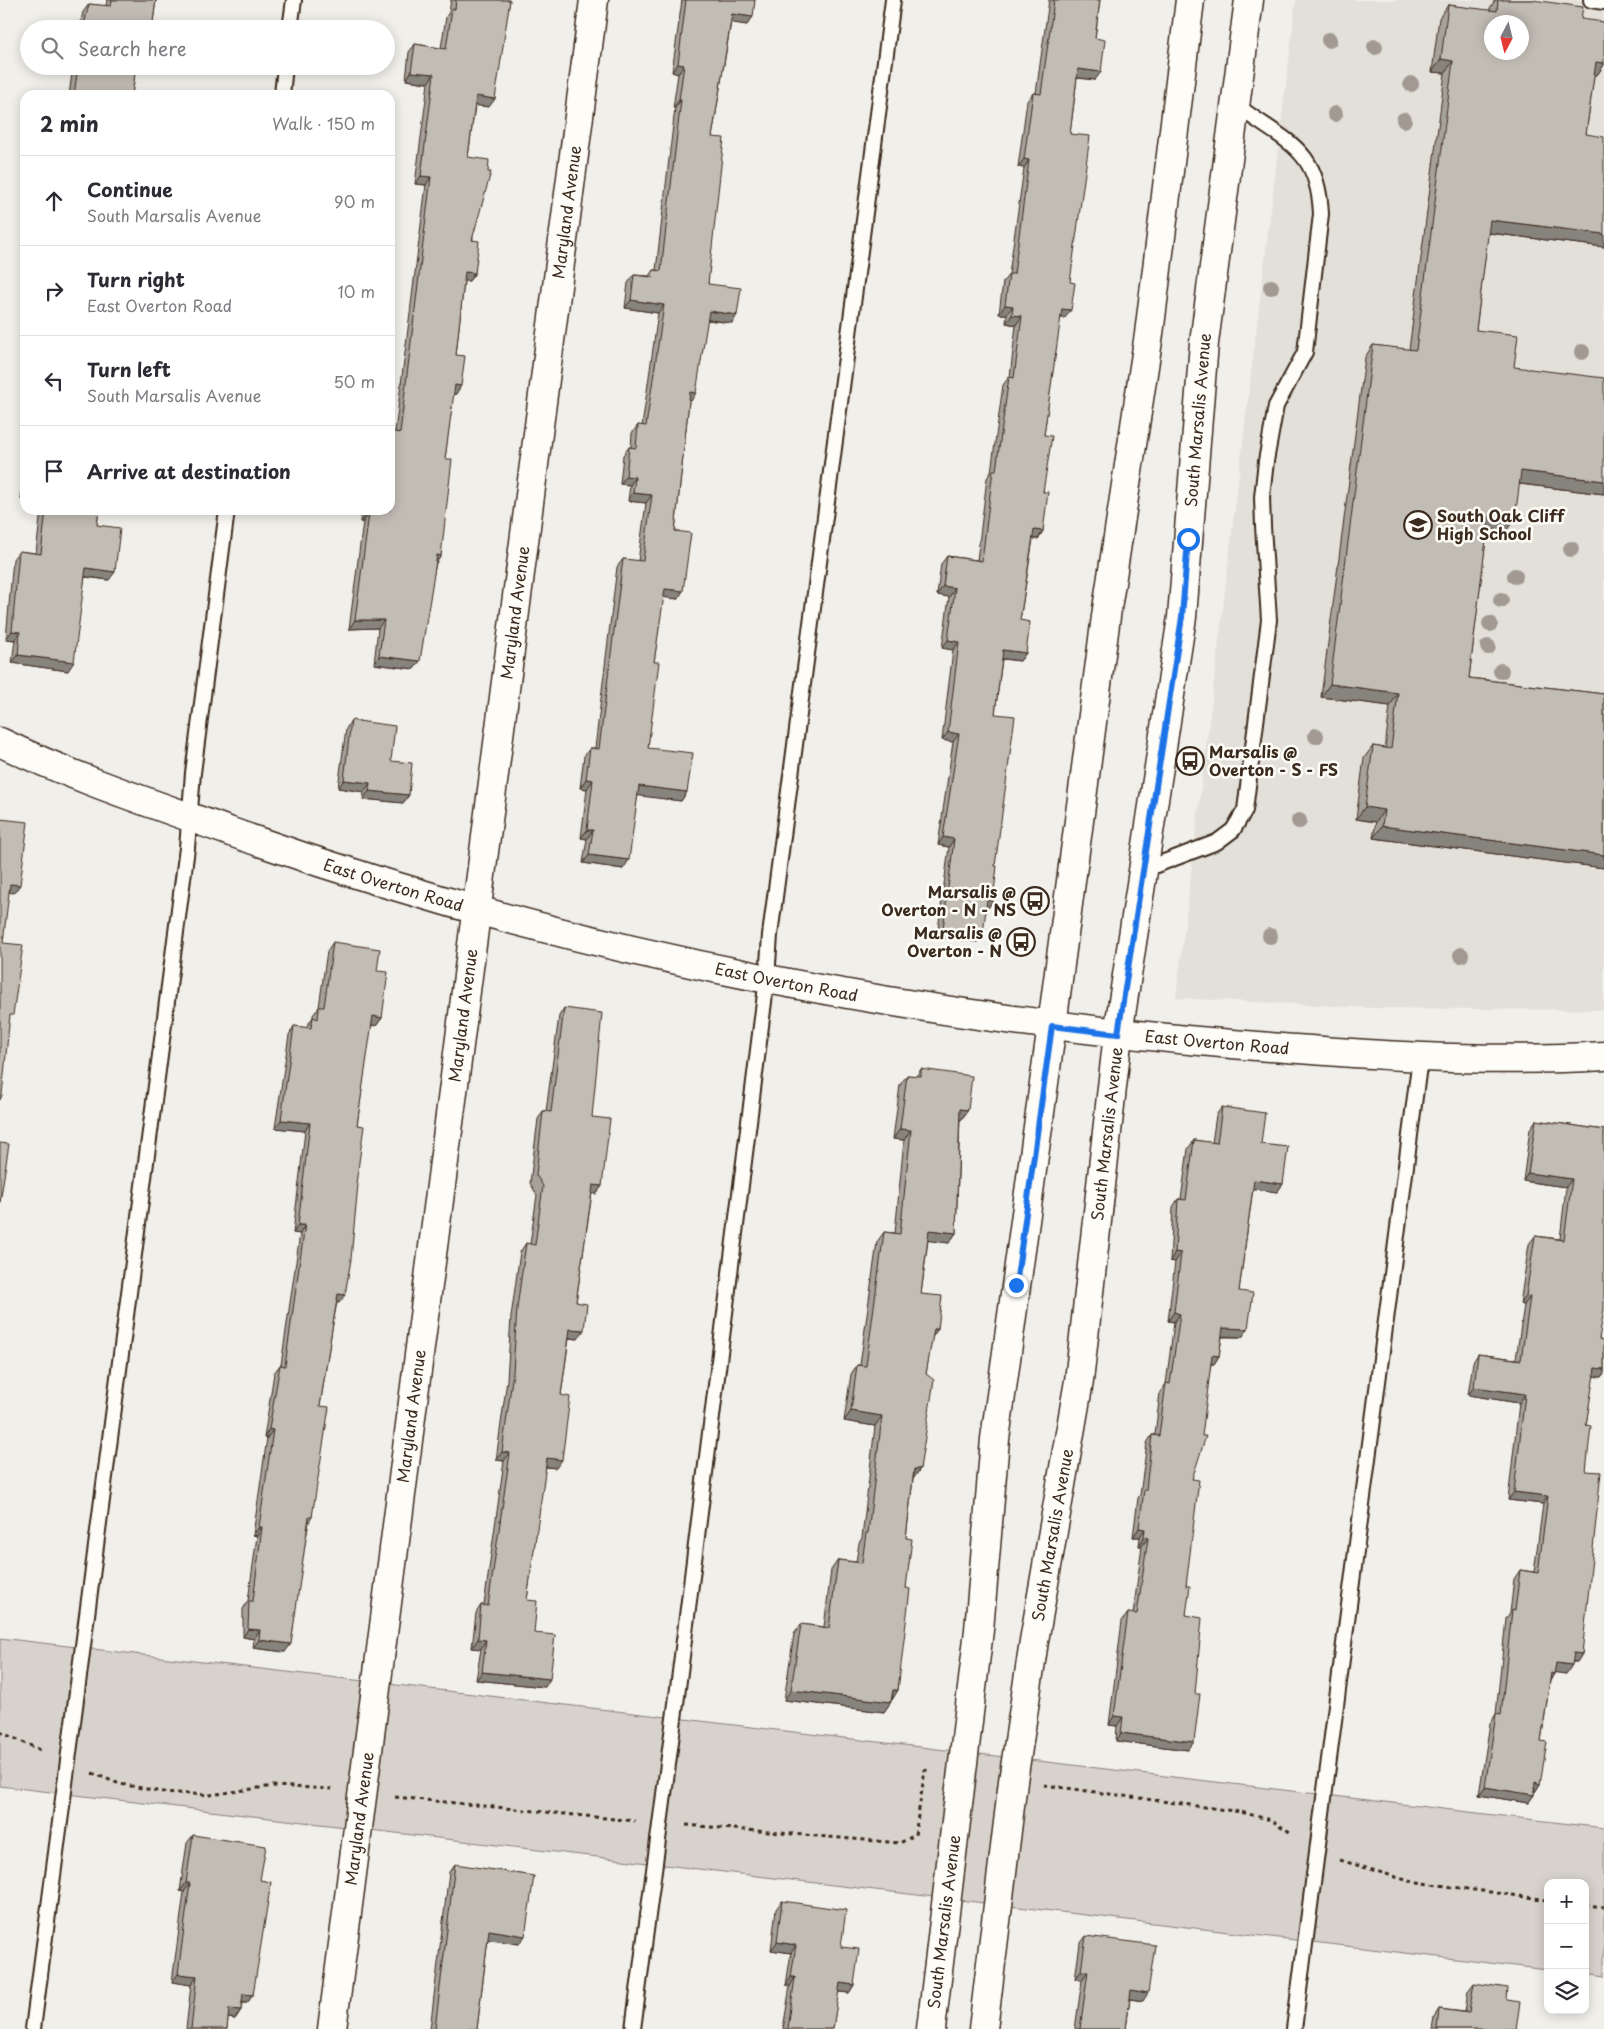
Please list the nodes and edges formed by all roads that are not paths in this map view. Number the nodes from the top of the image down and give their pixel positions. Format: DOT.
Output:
graph roads {
  1 [pos="294,0"];
  2 [pos="594,0"];
  3 [pos="893,0"];
  4 [pos="1190,0"];
  5 [pos="1248,0"];
  6 [pos="1591,0"];
  7 [pos="1604,2"];
  8 [pos="291,20"];
  9 [pos="284,75"];
  10 [pos="283,90"];
  11 [pos="1235,104"];
  12 [pos="226,515"];
  13 [pos="0,742"];
  14 [pos="189,817"];
  15 [pos="1143,870"];
  16 [pos="476,909"];
  17 [pos="767,978"];
  18 [pos="1052,1026"];
  19 [pos="1118,1034"];
  20 [pos="1604,1056"];
  21 [pos="1420,1058"];
  22 [pos="33,2029"];
  23 [pos="332,2029"];
  24 [pos="632,2029"];
  25 [pos="931,2029"];
  26 [pos="983,2029"];
  27 [pos="1294,2029"];
  1 -- 8 [label="lane"];
  2 -- 16 [label="main road, Maryland Avenue"];
  3 -- 17 [label="lane"];
  4 -- 18 [label="main road, South Marsalis Avenue"];
  5 -- 11 [label="main road, South Marsalis Avenue"];
  6 -- 7 [label="lane"];
  9 -- 10 [label="lane"];
  11 -- 15 [label="main road, South Marsalis Avenue"];
  11 -- 15 [label="lane"];
  12 -- 14 [label="lane"];
  13 -- 14 [label="main road, East Overton Road"];
  14 -- 16 [label="main road, East Overton Road"];
  14 -- 22 [label="lane"];
  15 -- 19 [label="main road, South Marsalis Avenue"];
  16 -- 17 [label="main road, East Overton Road"];
  16 -- 23 [label="main road, Maryland Avenue"];
  17 -- 18 [label="main road, East Overton Road"];
  17 -- 24 [label="lane"];
  18 -- 19 [label="main road, East Overton Road"];
  18 -- 25 [label="main road, South Marsalis Avenue"];
  19 -- 21 [label="main road, East Overton Road"];
  19 -- 26 [label="main road, South Marsalis Avenue"];
  20 -- 21 [label="main road, East Overton Road"];
  21 -- 27 [label="lane"];
}
